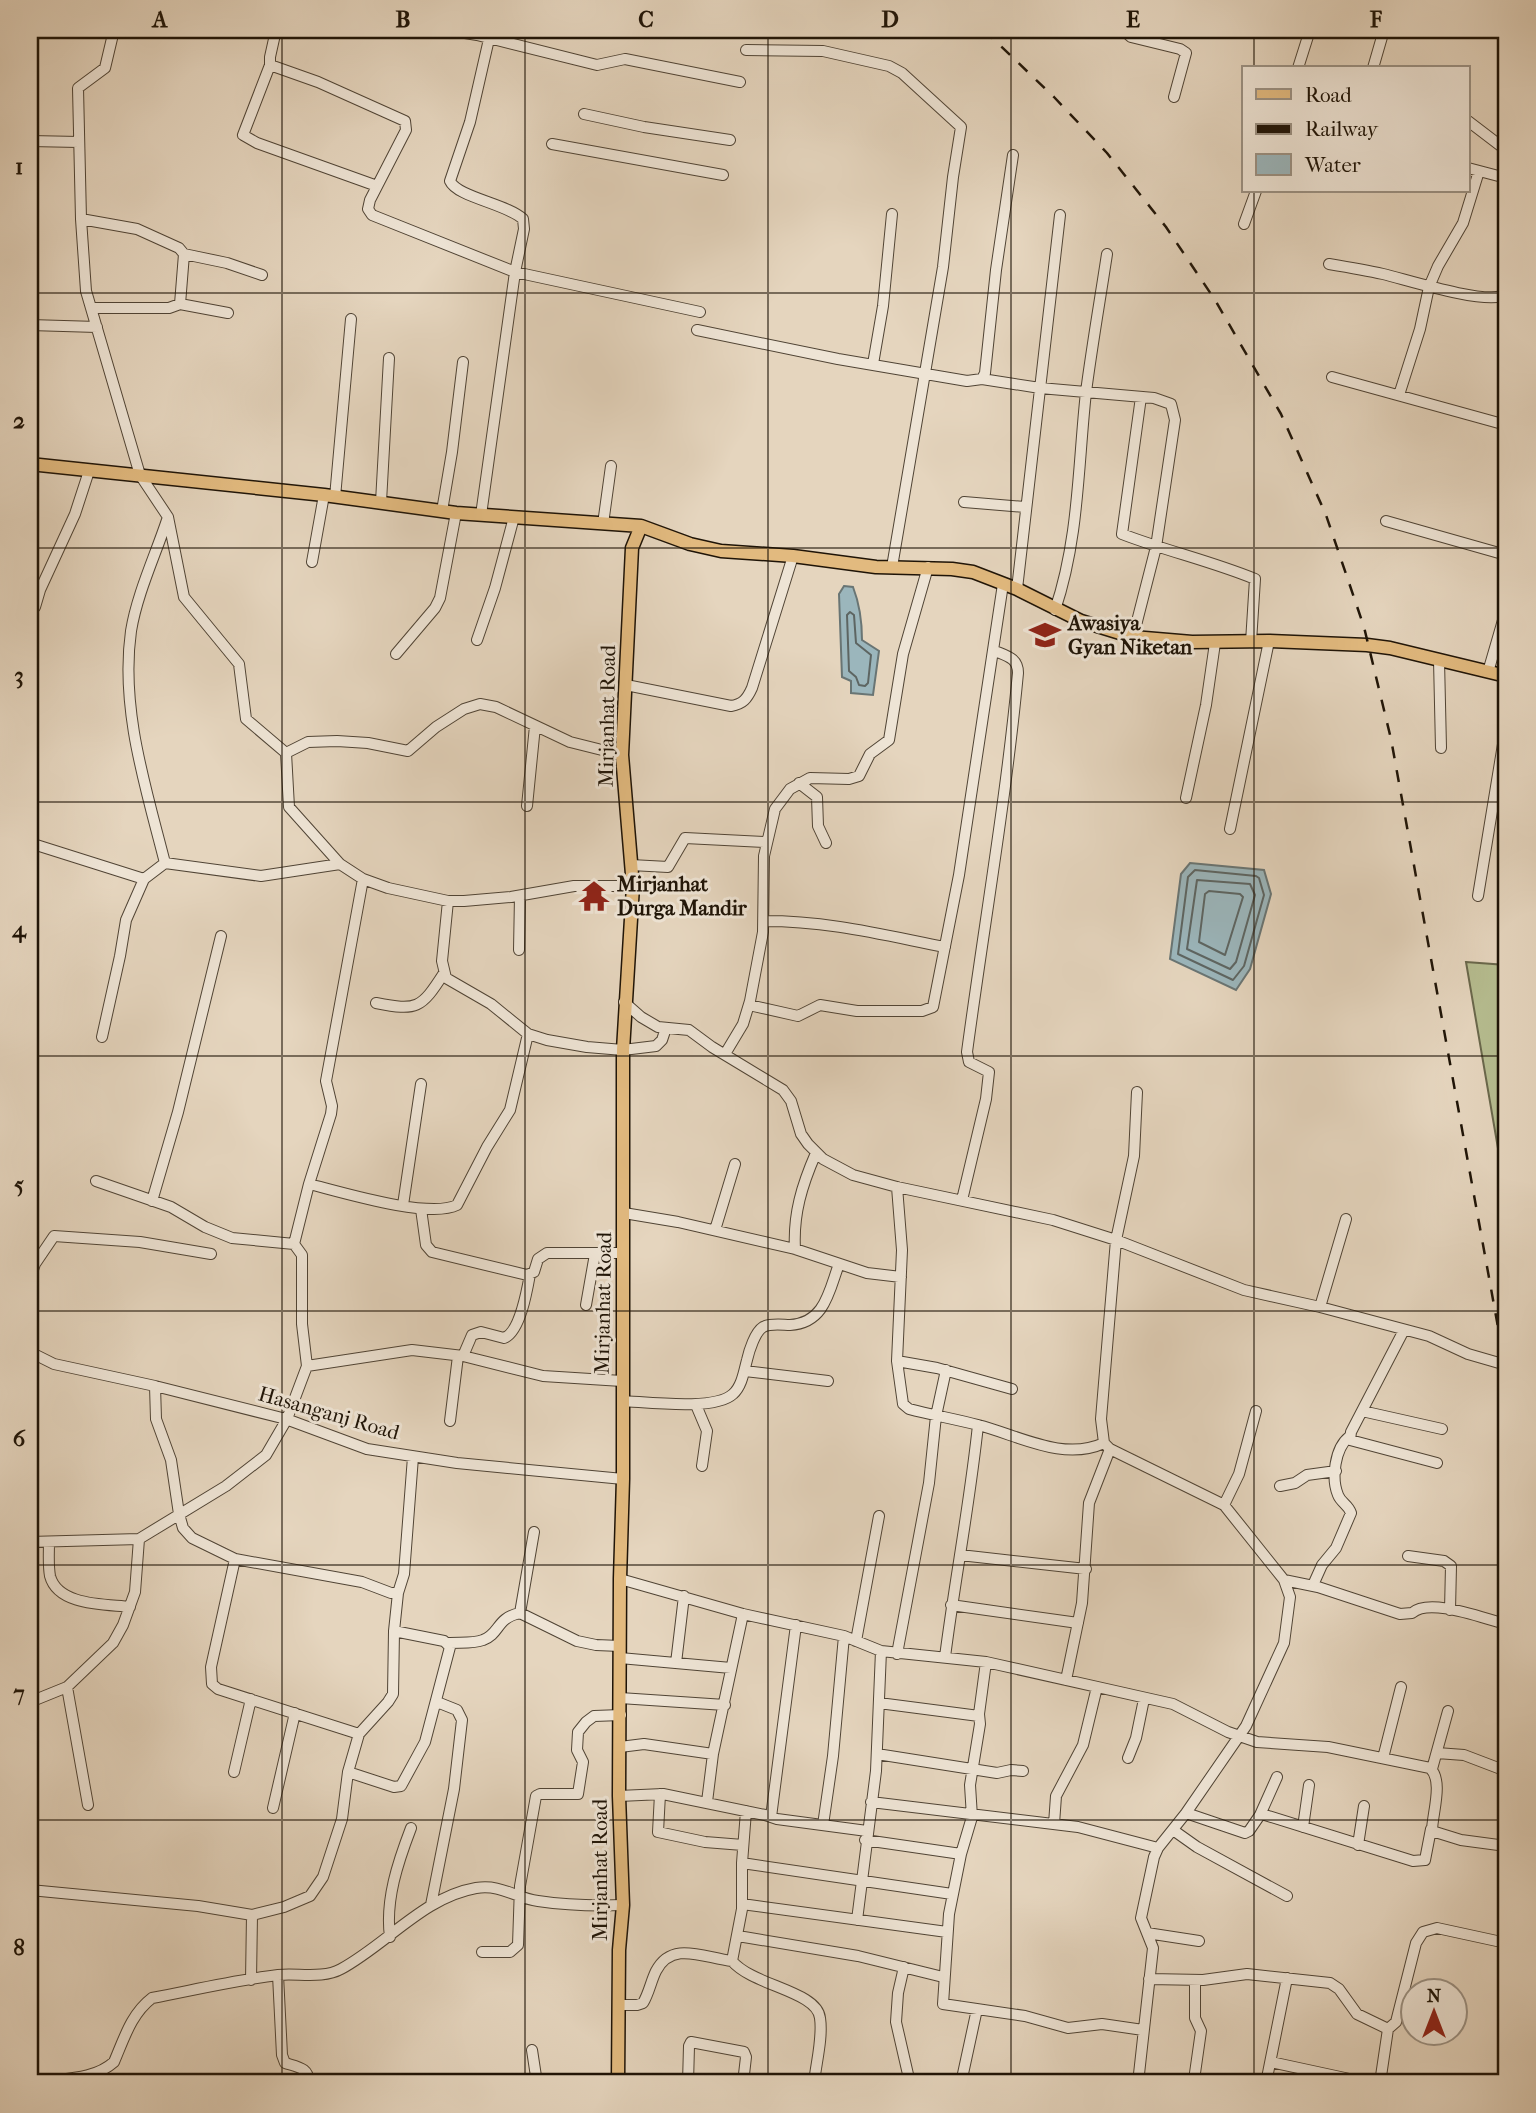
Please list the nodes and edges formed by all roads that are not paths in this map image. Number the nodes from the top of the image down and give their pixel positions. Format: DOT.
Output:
graph roads {
  1 [pos="114,30"];
  2 [pos="276,30"];
  3 [pos="447,30"];
  4 [pos="1122,30"];
  5 [pos="1310,30"];
  6 [pos="1384,30"];
  7 [pos="489,39"];
  8 [pos="746,50"];
  9 [pos="270,65"];
  10 [pos="1299,66"];
  11 [pos="1374,66"];
  12 [pos="740,82"];
  13 [pos="1174,97"];
  14 [pos="584,114"];
  15 [pos="1470,123"];
  16 [pos="730,140"];
  17 [pos="30,141"];
  18 [pos="79,142"];
  19 [pos="552,144"];
  20 [pos="1506,150"];
  21 [pos="1013,155"];
  22 [pos="1470,169"];
  23 [pos="1479,171"];
  24 [pos="723,175"];
  25 [pos="1506,178"];
  26 [pos="377,186"];
  27 [pos="1256,192"];
  28 [pos="891,214"];
  29 [pos="1060,215"];
  30 [pos="81,219"];
  31 [pos="1244,223"];
  32 [pos="184,254"];
  33 [pos="1107,254"];
  34 [pos="1329,264"];
  35 [pos="515,272"];
  36 [pos="262,275"];
  37 [pos="1429,287"];
  38 [pos="1506,288"];
  39 [pos="180,304"];
  40 [pos="91,308"];
  41 [pos="700,312"];
  42 [pos="228,313"];
  43 [pos="351,319"];
  44 [pos="30,325"];
  45 [pos="97,327"];
  46 [pos="697,330"];
  47 [pos="389,358"];
  48 [pos="463,362"];
  49 [pos="873,364"];
  50 [pos="926,373"];
  51 [pos="1332,377"];
  52 [pos="982,379"];
  53 [pos="1040,388"];
  54 [pos="1086,393"];
  55 [pos="1399,395"];
  56 [pos="1141,397"];
  57 [pos="1506,425"];
  58 [pos="30,464"];
  59 [pos="611,466"];
  60 [pos="89,471"];
  61 [pos="140,475"];
  62 [pos="330,496"];
  63 [pos="382,502"];
  64 [pos="964,502"];
  65 [pos="1025,507"];
  66 [pos="442,511"];
  67 [pos="456,513"];
  68 [pos="481,515"];
  69 [pos="168,517"];
  70 [pos="514,517"];
  71 [pos="1385,521"];
  72 [pos="603,524"];
  73 [pos="641,526"];
  74 [pos="1156,547"];
  75 [pos="1506,555"];
  76 [pos="793,556"];
  77 [pos="312,562"];
  78 [pos="892,567"];
  79 [pos="928,567"];
  80 [pos="1003,584"];
  81 [pos="1017,589"];
  82 [pos="35,607"];
  83 [pos="1055,610"];
  84 [pos="1506,610"];
  85 [pos="1133,637"];
  86 [pos="477,640"];
  87 [pos="1269,641"];
  88 [pos="1251,642"];
  89 [pos="1215,643"];
  90 [pos="995,651"];
  91 [pos="396,654"];
  92 [pos="1439,660"];
  93 [pos="1488,672"];
  94 [pos="1506,676"];
  95 [pos="626,685"];
  96 [pos="535,726"];
  97 [pos="1506,726"];
  98 [pos="1441,747"];
  99 [pos="286,753"];
  100 [pos="622,755"];
  101 [pos="799,783"];
  102 [pos="1186,798"];
  103 [pos="527,806"];
  104 [pos="1230,829"];
  105 [pos="766,842"];
  106 [pos="30,843"];
  107 [pos="826,843"];
  108 [pos="165,863"];
  109 [pos="340,864"];
  110 [pos="631,865"];
  111 [pos="144,878"];
  112 [pos="363,879"];
  113 [pos="632,886"];
  114 [pos="520,896"];
  115 [pos="1478,897"];
  116 [pos="448,901"];
  117 [pos="764,921"];
  118 [pos="221,936"];
  119 [pos="945,947"];
  120 [pos="519,950"];
  121 [pos="444,973"];
  122 [pos="624,1002"];
  123 [pos="376,1003"];
  124 [pos="749,1004"];
  125 [pos="666,1028"];
  126 [pos="528,1034"];
  127 [pos="102,1037"];
  128 [pos="623,1050"];
  129 [pos="725,1054"];
  130 [pos="421,1084"];
  131 [pos="1137,1092"];
  132 [pos="816,1153"];
  133 [pos="735,1164"];
  134 [pos="96,1181"];
  135 [pos="309,1184"];
  136 [pos="897,1187"];
  137 [pos="962,1200"];
  138 [pos="152,1201"];
  139 [pos="403,1205"];
  140 [pos="421,1209"];
  141 [pos="624,1213"];
  142 [pos="1346,1219"];
  143 [pos="715,1230"];
  144 [pos="1116,1240"];
  145 [pos="293,1244"];
  146 [pos="795,1249"];
  147 [pos="624,1253"];
  148 [pos="211,1254"];
  149 [pos="595,1254"];
  150 [pos="839,1264"];
  151 [pos="530,1274"];
  152 [pos="901,1277"];
  153 [pos="30,1278"];
  154 [pos="586,1305"];
  155 [pos="1320,1307"];
  156 [pos="1404,1330"];
  157 [pos="30,1352"];
  158 [pos="461,1356"];
  159 [pos="897,1361"];
  160 [pos="1506,1365"];
  161 [pos="307,1366"];
  162 [pos="946,1370"];
  163 [pos="744,1371"];
  164 [pos="622,1381"];
  165 [pos="828,1381"];
  166 [pos="155,1386"];
  167 [pos="1012,1389"];
  168 [pos="622,1401"];
  169 [pos="695,1405"];
  170 [pos="1256,1411"];
  171 [pos="1362,1411"];
  172 [pos="936,1416"];
  173 [pos="286,1419"];
  174 [pos="450,1421"];
  175 [pos="978,1425"];
  176 [pos="1443,1429"];
  177 [pos="1349,1437"];
  178 [pos="1107,1446"];
  179 [pos="413,1457"];
  180 [pos="1437,1463"];
  181 [pos="702,1466"];
  182 [pos="1336,1471"];
  183 [pos="623,1479"];
  184 [pos="1280,1486"];
  185 [pos="1224,1505"];
  186 [pos="179,1514"];
  187 [pos="879,1516"];
  188 [pos="534,1532"];
  189 [pos="139,1539"];
  190 [pos="30,1542"];
  191 [pos="48,1542"];
  192 [pos="960,1555"];
  193 [pos="1408,1556"];
  194 [pos="235,1559"];
  195 [pos="1086,1569"];
  196 [pos="620,1579"];
  197 [pos="1284,1580"];
  198 [pos="1314,1585"];
  199 [pos="398,1592"];
  200 [pos="684,1596"];
  201 [pos="951,1605"];
  202 [pos="130,1607"];
  203 [pos="1450,1610"];
  204 [pos="520,1613"];
  205 [pos="743,1614"];
  206 [pos="1078,1623"];
  207 [pos="1506,1624"];
  208 [pos="796,1625"];
  209 [pos="394,1631"];
  210 [pos="844,1636"];
  211 [pos="856,1641"];
  212 [pos="448,1643"];
  213 [pos="881,1651"];
  214 [pos="620,1652"];
  215 [pos="897,1654"];
  216 [pos="945,1657"];
  217 [pos="986,1662"];
  218 [pos="676,1663"];
  219 [pos="731,1668"];
  220 [pos="1066,1679"];
  221 [pos="67,1687"];
  222 [pos="1097,1687"];
  223 [pos="1401,1687"];
  224 [pos="620,1698"];
  225 [pos="251,1699"];
  226 [pos="1144,1699"];
  227 [pos="30,1702"];
  228 [pos="437,1702"];
  229 [pos="879,1703"];
  230 [pos="725,1705"];
  231 [pos="1448,1711"];
  232 [pos="295,1713"];
  233 [pos="621,1715"];
  234 [pos="979,1716"];
  235 [pos="359,1734"];
  236 [pos="1238,1736"];
  237 [pos="620,1747"];
  238 [pos="1437,1753"];
  239 [pos="713,1754"];
  240 [pos="877,1754"];
  241 [pos="1128,1758"];
  242 [pos="1383,1758"];
  243 [pos="972,1769"];
  244 [pos="1432,1769"];
  245 [pos="1023,1771"];
  246 [pos="1506,1771"];
  247 [pos="234,1772"];
  248 [pos="348,1772"];
  249 [pos="1278,1777"];
  250 [pos="1309,1784"];
  251 [pos="660,1794"];
  252 [pos="619,1796"];
  253 [pos="707,1802"];
  254 [pos="871,1802"];
  255 [pos="88,1805"];
  256 [pos="1364,1806"];
  257 [pos="273,1808"];
  258 [pos="746,1811"];
  259 [pos="1186,1813"];
  260 [pos="972,1814"];
  261 [pos="1260,1815"];
  262 [pos="771,1817"];
  263 [pos="823,1825"];
  264 [pos="1054,1825"];
  265 [pos="1303,1827"];
  266 [pos="411,1828"];
  267 [pos="1431,1829"];
  268 [pos="1172,1830"];
  269 [pos="866,1836"];
  270 [pos="743,1845"];
  271 [pos="1359,1845"];
  272 [pos="1506,1846"];
  273 [pos="1158,1848"];
  274 [pos="961,1854"];
  275 [pos="742,1863"];
  276 [pos="862,1880"];
  277 [pos="30,1890"];
  278 [pos="952,1894"];
  279 [pos="520,1895"];
  280 [pos="1287,1896"];
  281 [pos="743,1903"];
  282 [pos="431,1905"];
  283 [pos="623,1905"];
  284 [pos="252,1915"];
  285 [pos="857,1920"];
  286 [pos="947,1932"];
  287 [pos="1147,1934"];
  288 [pos="738,1936"];
  289 [pos="390,1937"];
  290 [pos="1199,1941"];
  291 [pos="1506,1943"];
  292 [pos="482,1952"];
  293 [pos="732,1961"];
  294 [pos="904,1967"];
  295 [pos="278,1975"];
  296 [pos="943,1977"];
  297 [pos="1287,1978"];
  298 [pos="1149,1979"];
  299 [pos="251,1980"];
  300 [pos="1195,1980"];
  301 [pos="619,2005"];
  302 [pos="977,2009"];
  303 [pos="1388,2029"];
  304 [pos="1143,2030"];
  305 [pos="532,2050"];
  306 [pos="1271,2062"];
  307 [pos="35,2083"];
  308 [pos="308,2083"];
  309 [pos="537,2083"];
  310 [pos="618,2083"];
  311 [pos="688,2083"];
  312 [pos="743,2083"];
  313 [pos="814,2083"];
  314 [pos="910,2083"];
  315 [pos="961,2083"];
  316 [pos="1138,2083"];
  317 [pos="1195,2083"];
  318 [pos="1266,2083"];
  319 [pos="1368,2083"];
  320 [pos="1380,2083"];
  1 -- 18 [label="street"];
  2 -- 9 [label="street"];
  3 -- 7 [label="street"];
  4 -- 13 [label="street"];
  5 -- 10 [label="street"];
  6 -- 11 [label="street"];
  7 -- 12 [label="street"];
  7 -- 35 [label="street"];
  8 -- 50 [label="street"];
  9 -- 26 [label="street"];
  9 -- 26 [label="street"];
  14 -- 16 [label="street"];
  15 -- 20 [label="street"];
  17 -- 18 [label="street"];
  18 -- 30 [label="street"];
  19 -- 24 [label="street"];
  21 -- 52 [label="street"];
  22 -- 23 [label="street"];
  23 -- 25 [label="street"];
  23 -- 37 [label="street"];
  26 -- 35 [label="street"];
  27 -- 31 [label="street"];
  28 -- 49 [label="street"];
  29 -- 53 [label="street"];
  30 -- 32 [label="street"];
  30 -- 40 [label="street"];
  32 -- 36 [label="street"];
  32 -- 39 [label="street"];
  33 -- 54 [label="street"];
  34 -- 37 [label="street"];
  35 -- 41 [label="street"];
  35 -- 68 [label="street"];
  37 -- 38 [label="street"];
  37 -- 55 [label="street"];
  39 -- 40 [label="street"];
  39 -- 42 [label="street"];
  40 -- 45 [label="street"];
  43 -- 62 [label="street"];
  44 -- 45 [label="street"];
  45 -- 61 [label="street"];
  46 -- 49 [label="street"];
  47 -- 63 [label="street"];
  48 -- 66 [label="street"];
  49 -- 50 [label="street"];
  50 -- 52 [label="street"];
  50 -- 78 [label="street"];
  51 -- 55 [label="street"];
  52 -- 53 [label="street"];
  53 -- 54 [label="street"];
  53 -- 65 [label="street"];
  54 -- 56 [label="street"];
  54 -- 83 [label="street"];
  55 -- 57 [label="street"];
  56 -- 74 [label="street"];
  56 -- 74 [label="street"];
  58 -- 60 [label="main road"];
  59 -- 72 [label="street"];
  60 -- 61 [label="main road"];
  60 -- 82 [label="street"];
  61 -- 62 [label="main road"];
  61 -- 69 [label="street"];
  62 -- 63 [label="main road"];
  62 -- 77 [label="street"];
  63 -- 66 [label="main road"];
  64 -- 65 [label="street"];
  65 -- 81 [label="street"];
  66 -- 67 [label="main road"];
  67 -- 68 [label="main road"];
  67 -- 91 [label="street"];
  68 -- 70 [label="main road"];
  69 -- 99 [label="street"];
  69 -- 108 [label="street"];
  70 -- 72 [label="main road"];
  70 -- 86 [label="street"];
  71 -- 75 [label="street"];
  72 -- 73 [label="main road"];
  73 -- 76 [label="main road"];
  73 -- 95 [label="main road, Mirjanhat Road"];
  74 -- 85 [label="street"];
  74 -- 88 [label="street"];
  76 -- 78 [label="main road"];
  76 -- 95 [label="street"];
  78 -- 79 [label="main road"];
  79 -- 80 [label="main road"];
  79 -- 101 [label="street"];
  80 -- 81 [label="main road"];
  80 -- 90 [label="street"];
  81 -- 83 [label="main road"];
  83 -- 85 [label="main road"];
  84 -- 93 [label="street"];
  85 -- 89 [label="main road"];
  87 -- 88 [label="main road"];
  87 -- 92 [label="main road"];
  87 -- 104 [label="street"];
  88 -- 89 [label="main road"];
  89 -- 102 [label="street"];
  90 -- 119 [label="street"];
  90 -- 137 [label="street"];
  92 -- 93 [label="main road"];
  92 -- 98 [label="street"];
  93 -- 94 [label="main road"];
  95 -- 100 [label="main road, Mirjanhat Road"];
  96 -- 99 [label="street"];
  96 -- 100 [label="street"];
  96 -- 103 [label="street"];
  97 -- 115 [label="street"];
  99 -- 109 [label="street"];
  100 -- 110 [label="main road, Mirjanhat Road"];
  101 -- 105 [label="street"];
  101 -- 107 [label="street"];
  105 -- 110 [label="street"];
  105 -- 117 [label="street"];
  106 -- 111 [label="street"];
  108 -- 109 [label="street"];
  108 -- 111 [label="street"];
  109 -- 112 [label="street"];
  110 -- 113 [label="main road, Mirjanhat Road"];
  111 -- 127 [label="street"];
  112 -- 116 [label="street"];
  112 -- 135 [label="street"];
  113 -- 114 [label="street"];
  113 -- 122 [label="main road, Mirjanhat Road"];
  114 -- 116 [label="street"];
  114 -- 120 [label="street"];
  116 -- 121 [label="street"];
  117 -- 119 [label="street"];
  117 -- 124 [label="street"];
  118 -- 138 [label="street"];
  119 -- 124 [label="street"];
  121 -- 123 [label="street"];
  121 -- 126 [label="street"];
  122 -- 125 [label="street"];
  122 -- 128 [label="main road, Mirjanhat Road"];
  124 -- 129 [label="street"];
  125 -- 128 [label="street"];
  125 -- 129 [label="street"];
  126 -- 128 [label="street"];
  126 -- 140 [label="street"];
  128 -- 141 [label="main road, Mirjanhat Road"];
  129 -- 132 [label="street"];
  130 -- 139 [label="street"];
  131 -- 144 [label="street"];
  132 -- 136 [label="street"];
  132 -- 146 [label="street"];
  133 -- 143 [label="street"];
  134 -- 138 [label="street"];
  135 -- 139 [label="street"];
  135 -- 145 [label="street"];
  136 -- 137 [label="street"];
  136 -- 152 [label="street"];
  137 -- 144 [label="street"];
  138 -- 145 [label="street"];
  139 -- 140 [label="street"];
  140 -- 151 [label="street"];
  141 -- 143 [label="street"];
  141 -- 147 [label="main road, Mirjanhat Road"];
  142 -- 155 [label="street"];
  143 -- 146 [label="street"];
  144 -- 155 [label="street"];
  144 -- 178 [label="street"];
  145 -- 161 [label="street"];
  146 -- 150 [label="street"];
  147 -- 149 [label="street"];
  147 -- 164 [label="main road, Mirjanhat Road"];
  148 -- 153 [label="street"];
  149 -- 151 [label="street"];
  149 -- 154 [label="street"];
  150 -- 152 [label="street"];
  150 -- 163 [label="street"];
  151 -- 158 [label="street"];
  152 -- 159 [label="street"];
  155 -- 156 [label="street"];
  156 -- 160 [label="street"];
  156 -- 171 [label="street"];
  157 -- 166 [label="street, Hasanganj Road"];
  158 -- 161 [label="street"];
  158 -- 164 [label="street"];
  158 -- 174 [label="street"];
  159 -- 162 [label="street"];
  159 -- 172 [label="street"];
  161 -- 173 [label="street"];
  162 -- 167 [label="street"];
  162 -- 172 [label="street"];
  163 -- 165 [label="street"];
  163 -- 169 [label="street"];
  164 -- 168 [label="main road, Mirjanhat Road"];
  166 -- 173 [label="street, Hasanganj Road"];
  166 -- 186 [label="street"];
  168 -- 169 [label="street"];
  168 -- 183 [label="main road, Mirjanhat Road"];
  169 -- 181 [label="street"];
  170 -- 185 [label="street"];
  171 -- 176 [label="street"];
  171 -- 177 [label="street"];
  172 -- 175 [label="street"];
  172 -- 215 [label="street"];
  173 -- 179 [label="street, Hasanganj Road"];
  173 -- 186 [label="street"];
  175 -- 178 [label="street"];
  175 -- 192 [label="street"];
  177 -- 180 [label="street"];
  177 -- 182 [label="street"];
  178 -- 185 [label="street"];
  178 -- 195 [label="street"];
  179 -- 183 [label="street, Hasanganj Road"];
  179 -- 199 [label="street"];
  182 -- 184 [label="street"];
  182 -- 198 [label="street"];
  183 -- 196 [label="main road, Mirjanhat Road"];
  185 -- 197 [label="street"];
  186 -- 189 [label="street"];
  186 -- 194 [label="street"];
  187 -- 211 [label="street"];
  188 -- 204 [label="street"];
  189 -- 191 [label="street"];
  189 -- 202 [label="street"];
  190 -- 191 [label="street"];
  191 -- 202 [label="street"];
  192 -- 195 [label="street"];
  192 -- 201 [label="street"];
  193 -- 203 [label="street"];
  194 -- 199 [label="street"];
  194 -- 225 [label="street"];
  195 -- 206 [label="street"];
  196 -- 200 [label="street"];
  196 -- 214 [label="main road, Mirjanhat Road"];
  197 -- 198 [label="street"];
  197 -- 236 [label="street"];
  198 -- 203 [label="street"];
  199 -- 209 [label="street"];
  200 -- 205 [label="street"];
  200 -- 218 [label="street"];
  201 -- 206 [label="street"];
  201 -- 216 [label="street"];
  202 -- 221 [label="street"];
  203 -- 207 [label="street"];
  204 -- 212 [label="street"];
  204 -- 214 [label="street"];
  205 -- 208 [label="street"];
  205 -- 219 [label="street"];
  206 -- 220 [label="street"];
  208 -- 210 [label="street"];
  208 -- 262 [label="street"];
  209 -- 212 [label="street"];
  209 -- 235 [label="street"];
  210 -- 211 [label="street"];
  210 -- 263 [label="street"];
  211 -- 213 [label="street"];
  212 -- 228 [label="street"];
  213 -- 215 [label="street"];
  213 -- 229 [label="street"];
  214 -- 218 [label="street"];
  214 -- 224 [label="main road, Mirjanhat Road"];
  215 -- 216 [label="street"];
  216 -- 217 [label="street"];
  217 -- 220 [label="street"];
  217 -- 234 [label="street"];
  218 -- 219 [label="street"];
  219 -- 230 [label="street"];
  220 -- 222 [label="street"];
  221 -- 227 [label="street"];
  221 -- 255 [label="street"];
  222 -- 226 [label="street"];
  222 -- 264 [label="street"];
  223 -- 242 [label="street"];
  224 -- 230 [label="street"];
  224 -- 233 [label="main road, Mirjanhat Road"];
  225 -- 232 [label="street"];
  225 -- 247 [label="street"];
  226 -- 236 [label="street"];
  226 -- 241 [label="street"];
  228 -- 248 [label="street"];
  228 -- 282 [label="street"];
  229 -- 234 [label="street"];
  229 -- 240 [label="street"];
  230 -- 239 [label="street"];
  231 -- 238 [label="street"];
  232 -- 235 [label="street"];
  232 -- 257 [label="street"];
  233 -- 237 [label="main road, Mirjanhat Road"];
  233 -- 279 [label="street"];
  234 -- 243 [label="street"];
  235 -- 248 [label="street"];
  236 -- 242 [label="street"];
  236 -- 259 [label="street"];
  237 -- 239 [label="street"];
  237 -- 252 [label="main road, Mirjanhat Road"];
  238 -- 244 [label="street"];
  238 -- 246 [label="street"];
  239 -- 253 [label="street"];
  240 -- 243 [label="street"];
  240 -- 254 [label="street"];
  242 -- 244 [label="street"];
  243 -- 245 [label="street"];
  243 -- 260 [label="street"];
  244 -- 267 [label="street"];
  248 -- 284 [label="street"];
  249 -- 261 [label="street"];
  250 -- 265 [label="street"];
  251 -- 252 [label="street"];
  251 -- 253 [label="street"];
  251 -- 270 [label="street"];
  252 -- 283 [label="main road, Mirjanhat Road"];
  253 -- 258 [label="street"];
  254 -- 260 [label="street"];
  254 -- 269 [label="street"];
  256 -- 271 [label="street"];
  258 -- 262 [label="street"];
  258 -- 270 [label="street"];
  259 -- 261 [label="street"];
  259 -- 268 [label="street"];
  260 -- 264 [label="street"];
  260 -- 274 [label="street"];
  261 -- 265 [label="street"];
  262 -- 263 [label="street"];
  263 -- 269 [label="street"];
  264 -- 273 [label="street"];
  265 -- 271 [label="street"];
  266 -- 289 [label="street"];
  267 -- 271 [label="street"];
  267 -- 272 [label="street"];
  268 -- 273 [label="street"];
  268 -- 280 [label="street"];
  269 -- 274 [label="street"];
  269 -- 276 [label="street"];
  270 -- 275 [label="street"];
  273 -- 287 [label="street"];
  274 -- 278 [label="street"];
  275 -- 276 [label="street"];
  275 -- 281 [label="street"];
  276 -- 278 [label="street"];
  276 -- 285 [label="street"];
  277 -- 284 [label="street"];
  278 -- 286 [label="street"];
  279 -- 282 [label="street"];
  279 -- 283 [label="street"];
  279 -- 292 [label="street"];
  281 -- 285 [label="street"];
  281 -- 288 [label="street"];
  282 -- 289 [label="street"];
  283 -- 301 [label="main road, Mirjanhat Road"];
  284 -- 299 [label="street"];
  285 -- 286 [label="street"];
  286 -- 296 [label="street"];
  287 -- 290 [label="street"];
  287 -- 298 [label="street"];
  288 -- 293 [label="street"];
  288 -- 294 [label="street"];
  289 -- 295 [label="street"];
  291 -- 303 [label="street"];
  293 -- 301 [label="street"];
  293 -- 313 [label="street"];
  294 -- 296 [label="street"];
  294 -- 314 [label="street"];
  295 -- 299 [label="street"];
  295 -- 308 [label="street"];
  296 -- 302 [label="street"];
  297 -- 300 [label="street"];
  297 -- 303 [label="street"];
  297 -- 306 [label="street"];
  298 -- 300 [label="street"];
  298 -- 304 [label="street"];
  299 -- 307 [label="street"];
  300 -- 317 [label="street"];
  301 -- 310 [label="main road, Mirjanhat Road"];
  302 -- 304 [label="street"];
  302 -- 315 [label="street"];
  303 -- 320 [label="street"];
  304 -- 316 [label="street"];
  305 -- 309 [label="street"];
  306 -- 318 [label="street"];
  306 -- 319 [label="street"];
  311 -- 312 [label="street"];
}
